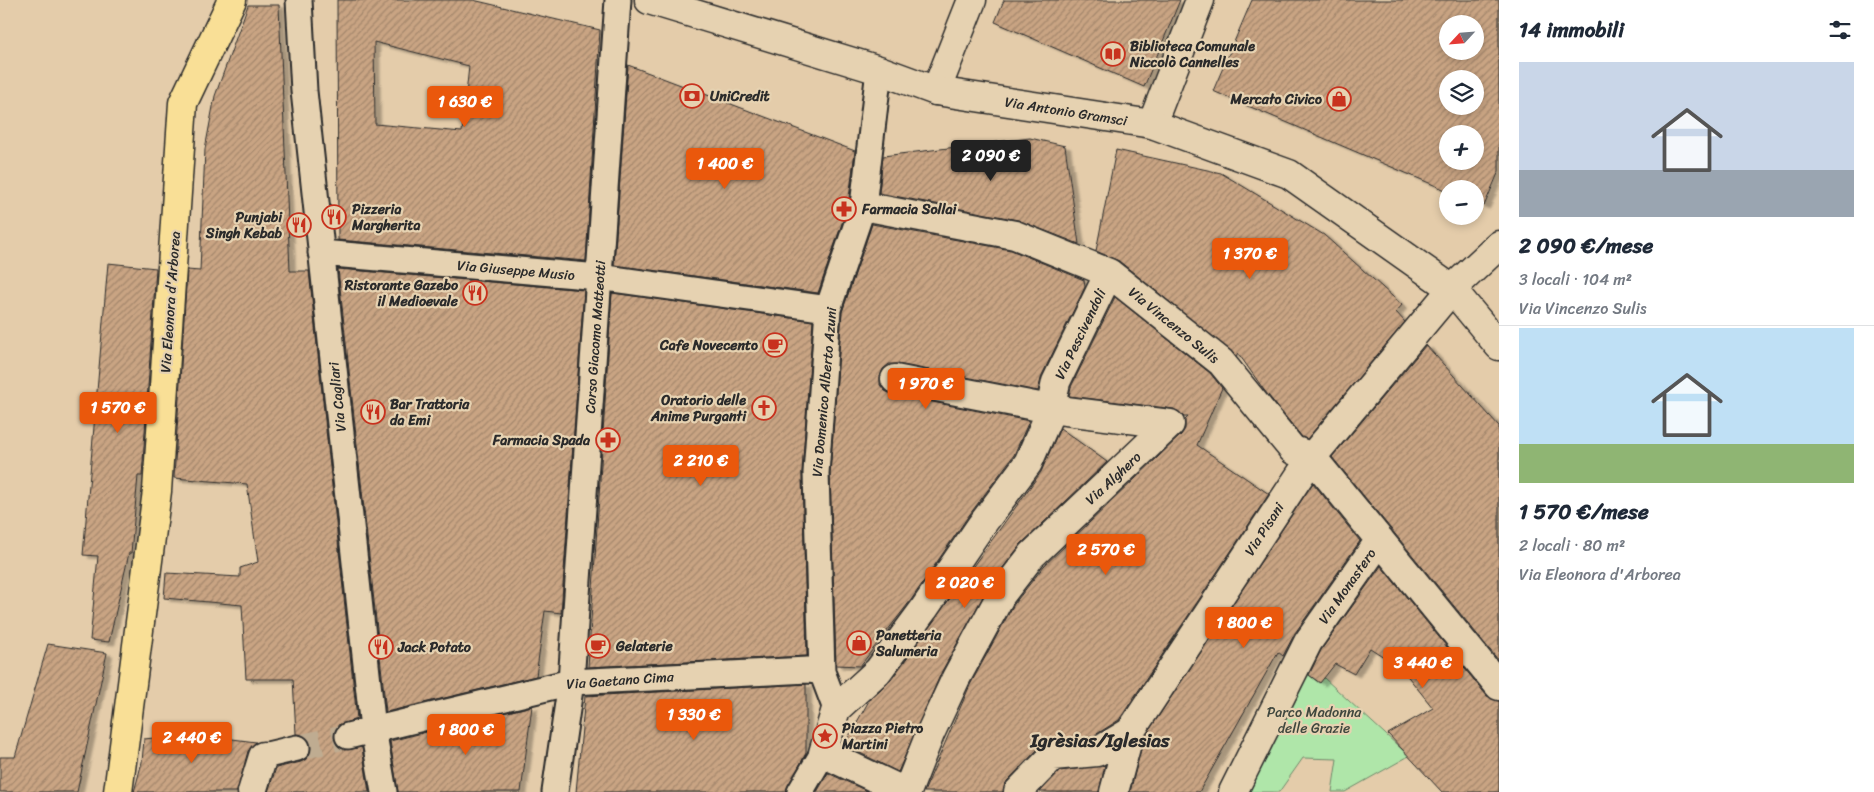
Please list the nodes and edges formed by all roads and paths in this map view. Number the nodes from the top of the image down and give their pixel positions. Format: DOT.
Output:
graph roads {
  1 [pos="232,0"];
  2 [pos="299,0"];
  3 [pos="618,0"];
  4 [pos="649,0"];
  5 [pos="972,0"];
  6 [pos="1200,0"];
  7 [pos="879,70"];
  8 [pos="936,91"];
  9 [pos="1152,124"];
  10 [pos="863,206"];
  11 [pos="1499,245"];
  12 [pos="321,253"];
  13 [pos="1109,274"];
  14 [pos="599,277"];
  15 [pos="1452,289"];
  16 [pos="828,309"];
  17 [pos="1499,346"];
  18 [pos="895,379"];
  19 [pos="1050,409"];
  20 [pos="1312,457"];
  21 [pos="1380,540"];
  22 [pos="818,667"];
  23 [pos="570,682"];
  24 [pos="1499,686"];
  25 [pos="836,709"];
  26 [pos="373,729"];
  27 [pos="1130,732"];
  28 [pos="348,736"];
  29 [pos="297,748"];
  30 [pos="263,756"];
  31 [pos="830,757"];
  32 [pos="118,792"];
  33 [pos="252,792"];
  34 [pos="384,792"];
  35 [pos="555,792"];
  36 [pos="800,792"];
  37 [pos="906,792"];
  38 [pos="1018,792"];
  39 [pos="1114,792"];
  40 [pos="1233,792"];
  1 -- 32 [label="main road, Via Eleonora d'Arborea"];
  2 -- 12 [label="street, Via Cagliari"];
  3 -- 14 [label="street, Corso Giacomo Matteotti"];
  4 -- 7 [label="street, Via Antonio Gramsci"];
  5 -- 8 [label="street"];
  6 -- 9 [label="street"];
  7 -- 8 [label="street, Via Antonio Gramsci"];
  7 -- 10 [label="street, Via Domenico Alberto Azuni"];
  8 -- 9 [label="street, Via Antonio Gramsci"];
  9 -- 15 [label="street, Via Antonio Gramsci"];
  10 -- 13 [label="street, Via Vincenzo Sulis"];
  10 -- 16 [label="street, Via Domenico Alberto Azuni"];
  11 -- 15 [label="street, Via Pisani"];
  12 -- 14 [label="street, Via Giuseppe Musio"];
  12 -- 26 [label="street, Via Cagliari"];
  13 -- 19 [label="street, Via Pescivendoli"];
  13 -- 20 [label="street, Via Vincenzo Sulis"];
  14 -- 16 [label="street, Via Giuseppe Musio"];
  14 -- 23 [label="street, Corso Giacomo Matteotti"];
  15 -- 17 [label="street, Via Antonio Gramsci"];
  15 -- 20 [label="street, Via Pisani"];
  16 -- 22 [label="street, Via Domenico Alberto Azuni"];
  18 -- 19 [label="street"];
  19 -- 25 [label="street, Via Pescivendoli"];
  19 -- 37 [label="street, Via Alghero"];
  20 -- 21 [label="street, Via Vincenzo Sulis"];
  20 -- 27 [label="street, Via Pisani"];
  21 -- 24 [label="street, Via Vincenzo Sulis"];
  21 -- 40 [label="street, Via Monastero"];
  22 -- 23 [label="street, Via Gaetano Cima"];
  22 -- 25 [label="street"];
  23 -- 26 [label="street, Via Gaetano Cima"];
  23 -- 35 [label="street, Corso Giacomo Matteotti"];
  25 -- 31 [label="street"];
  26 -- 28 [label="street, Via Gaetano Cima"];
  26 -- 34 [label="street, Via Cagliari"];
  27 -- 38 [label="street"];
  27 -- 39 [label="street, Via Pisani"];
  29 -- 30 [label="street"];
  30 -- 33 [label="street"];
  31 -- 36 [label="street"];
  31 -- 37 [label="street"];
}
